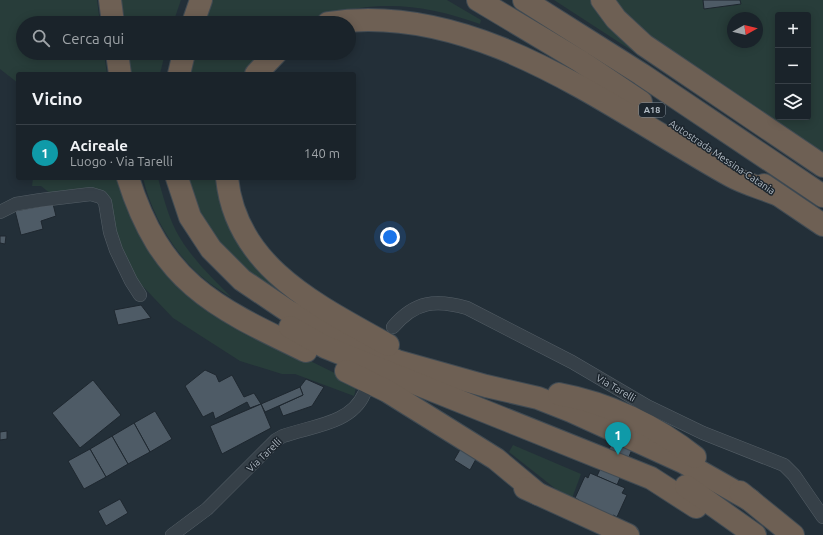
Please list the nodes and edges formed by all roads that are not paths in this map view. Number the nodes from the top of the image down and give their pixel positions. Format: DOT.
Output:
graph roads {
  1 [pos="104,0"];
  2 [pos="110,0"];
  3 [pos="186,0"];
  4 [pos="201,0"];
  5 [pos="478,0"];
  6 [pos="524,0"];
  7 [pos="602,0"];
  8 [pos="106,16"];
  9 [pos="112,16"];
  10 [pos="180,16"];
  11 [pos="195,16"];
  12 [pos="356,18"];
  13 [pos="112,60"];
  14 [pos="118,60"];
  15 [pos="168,60"];
  16 [pos="182,60"];
  17 [pos="269,60"];
  18 [pos="113,72"];
  19 [pos="120,72"];
  20 [pos="165,72"];
  21 [pos="179,72"];
  22 [pos="258,72"];
  23 [pos="823,166"];
  24 [pos="129,180"];
  25 [pos="137,180"];
  26 [pos="164,180"];
  27 [pos="178,180"];
  28 [pos="227,180"];
  29 [pos="776,194"];
  30 [pos="823,196"];
  31 [pos="0,212"];
  32 [pos="823,225"];
  33 [pos="140,295"];
  34 [pos="394,327"];
  35 [pos="325,347"];
  36 [pos="454,376"];
  37 [pos="412,383"];
  38 [pos="486,386"];
  39 [pos="364,394"];
  40 [pos="823,517"];
  41 [pos="790,533"];
  42 [pos="172,535"];
  43 [pos="628,535"];
  44 [pos="744,535"];
  45 [pos="755,535"];
  1 -- 8 [label="highway"];
  2 -- 9 [label="highway"];
  3 -- 10 [label="highway"];
  4 -- 11 [label="highway"];
  5 -- 29 [label="highway, Autostrada Messina-Catania / A18"];
  6 -- 30 [label="highway, A18"];
  7 -- 23 [label="highway"];
  12 -- 29 [label="highway"];
  13 -- 18 [label="highway"];
  14 -- 19 [label="highway"];
  15 -- 20 [label="highway"];
  16 -- 21 [label="highway"];
  17 -- 22 [label="highway"];
  24 -- 43 [label="highway"];
  25 -- 35 [label="highway"];
  26 -- 35 [label="highway"];
  27 -- 36 [label="highway"];
  28 -- 36 [label="highway"];
  29 -- 32 [label="highway, Autostrada Messina-Catania / A18"];
  31 -- 33 [label="street"];
  34 -- 40 [label="street, Via Tarelli"];
  35 -- 37 [label="highway"];
  36 -- 38 [label="highway"];
  37 -- 44 [label="highway"];
  37 -- 45 [label="highway"];
  38 -- 41 [label="highway"];
  38 -- 41 [label="highway"];
  39 -- 42 [label="street, Via Tarelli"];
}
